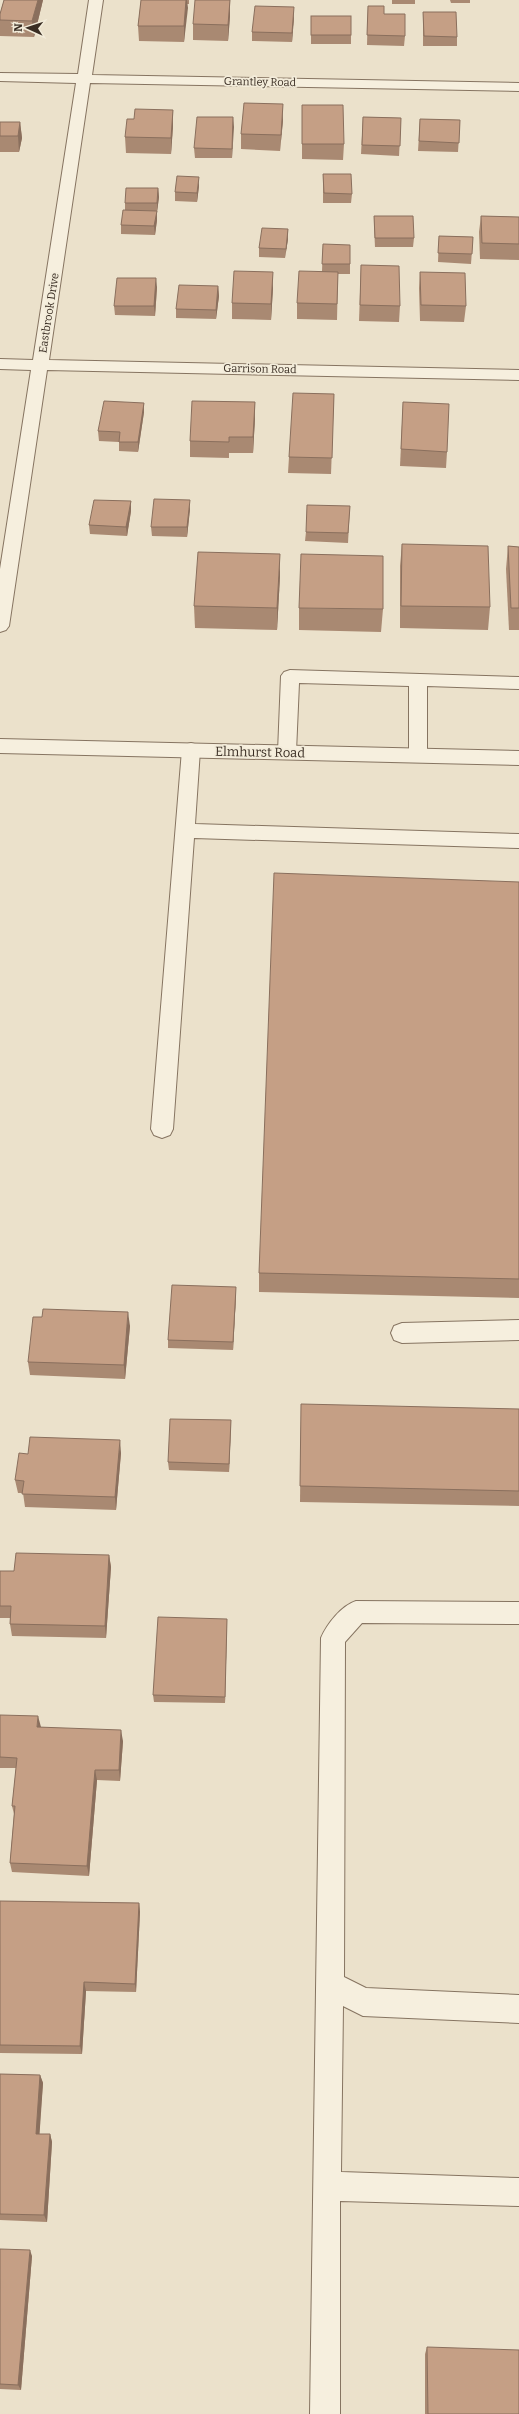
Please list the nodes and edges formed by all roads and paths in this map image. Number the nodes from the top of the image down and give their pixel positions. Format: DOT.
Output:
graph roads {
  1 [pos="96,0"];
  2 [pos="0,77"];
  3 [pos="84,79"];
  4 [pos="519,87"];
  5 [pos="0,364"];
  6 [pos="41,365"];
  7 [pos="519,375"];
  8 [pos="0,626"];
  9 [pos="418,680"];
  10 [pos="519,683"];
  11 [pos="0,746"];
  12 [pos="190,750"];
  13 [pos="287,752"];
  14 [pos="418,755"];
  15 [pos="519,758"];
  16 [pos="185,831"];
  17 [pos="519,842"];
  18 [pos="162,1129"];
  19 [pos="519,1330"];
  20 [pos="402,1333"];
  21 [pos="519,1613"];
  22 [pos="330,1984"];
  23 [pos="519,2009"];
  24 [pos="326,2186"];
  25 [pos="519,2192"];
  26 [pos="325,2414"];
  1 -- 3 [label="street, Eastbrook Drive"];
  2 -- 3 [label="street, Grantley Road"];
  3 -- 4 [label="street, Grantley Road"];
  3 -- 6 [label="street, Eastbrook Drive"];
  5 -- 6 [label="street, Garrison Road"];
  6 -- 7 [label="street, Garrison Road"];
  6 -- 8 [label="street, Eastbrook Drive"];
  9 -- 10 [label="street"];
  9 -- 13 [label="street"];
  9 -- 14 [label="street"];
  11 -- 12 [label="street, Elmhurst Road"];
  12 -- 13 [label="street, Elmhurst Road"];
  12 -- 16 [label="street"];
  13 -- 14 [label="street, Elmhurst Road"];
  14 -- 15 [label="street, Elmhurst Road"];
  16 -- 17 [label="street"];
  16 -- 18 [label="street"];
  19 -- 20 [label="street"];
  21 -- 22 [label="street"];
  22 -- 23 [label="street"];
  22 -- 24 [label="street"];
  24 -- 25 [label="street"];
  24 -- 26 [label="street"];
}
